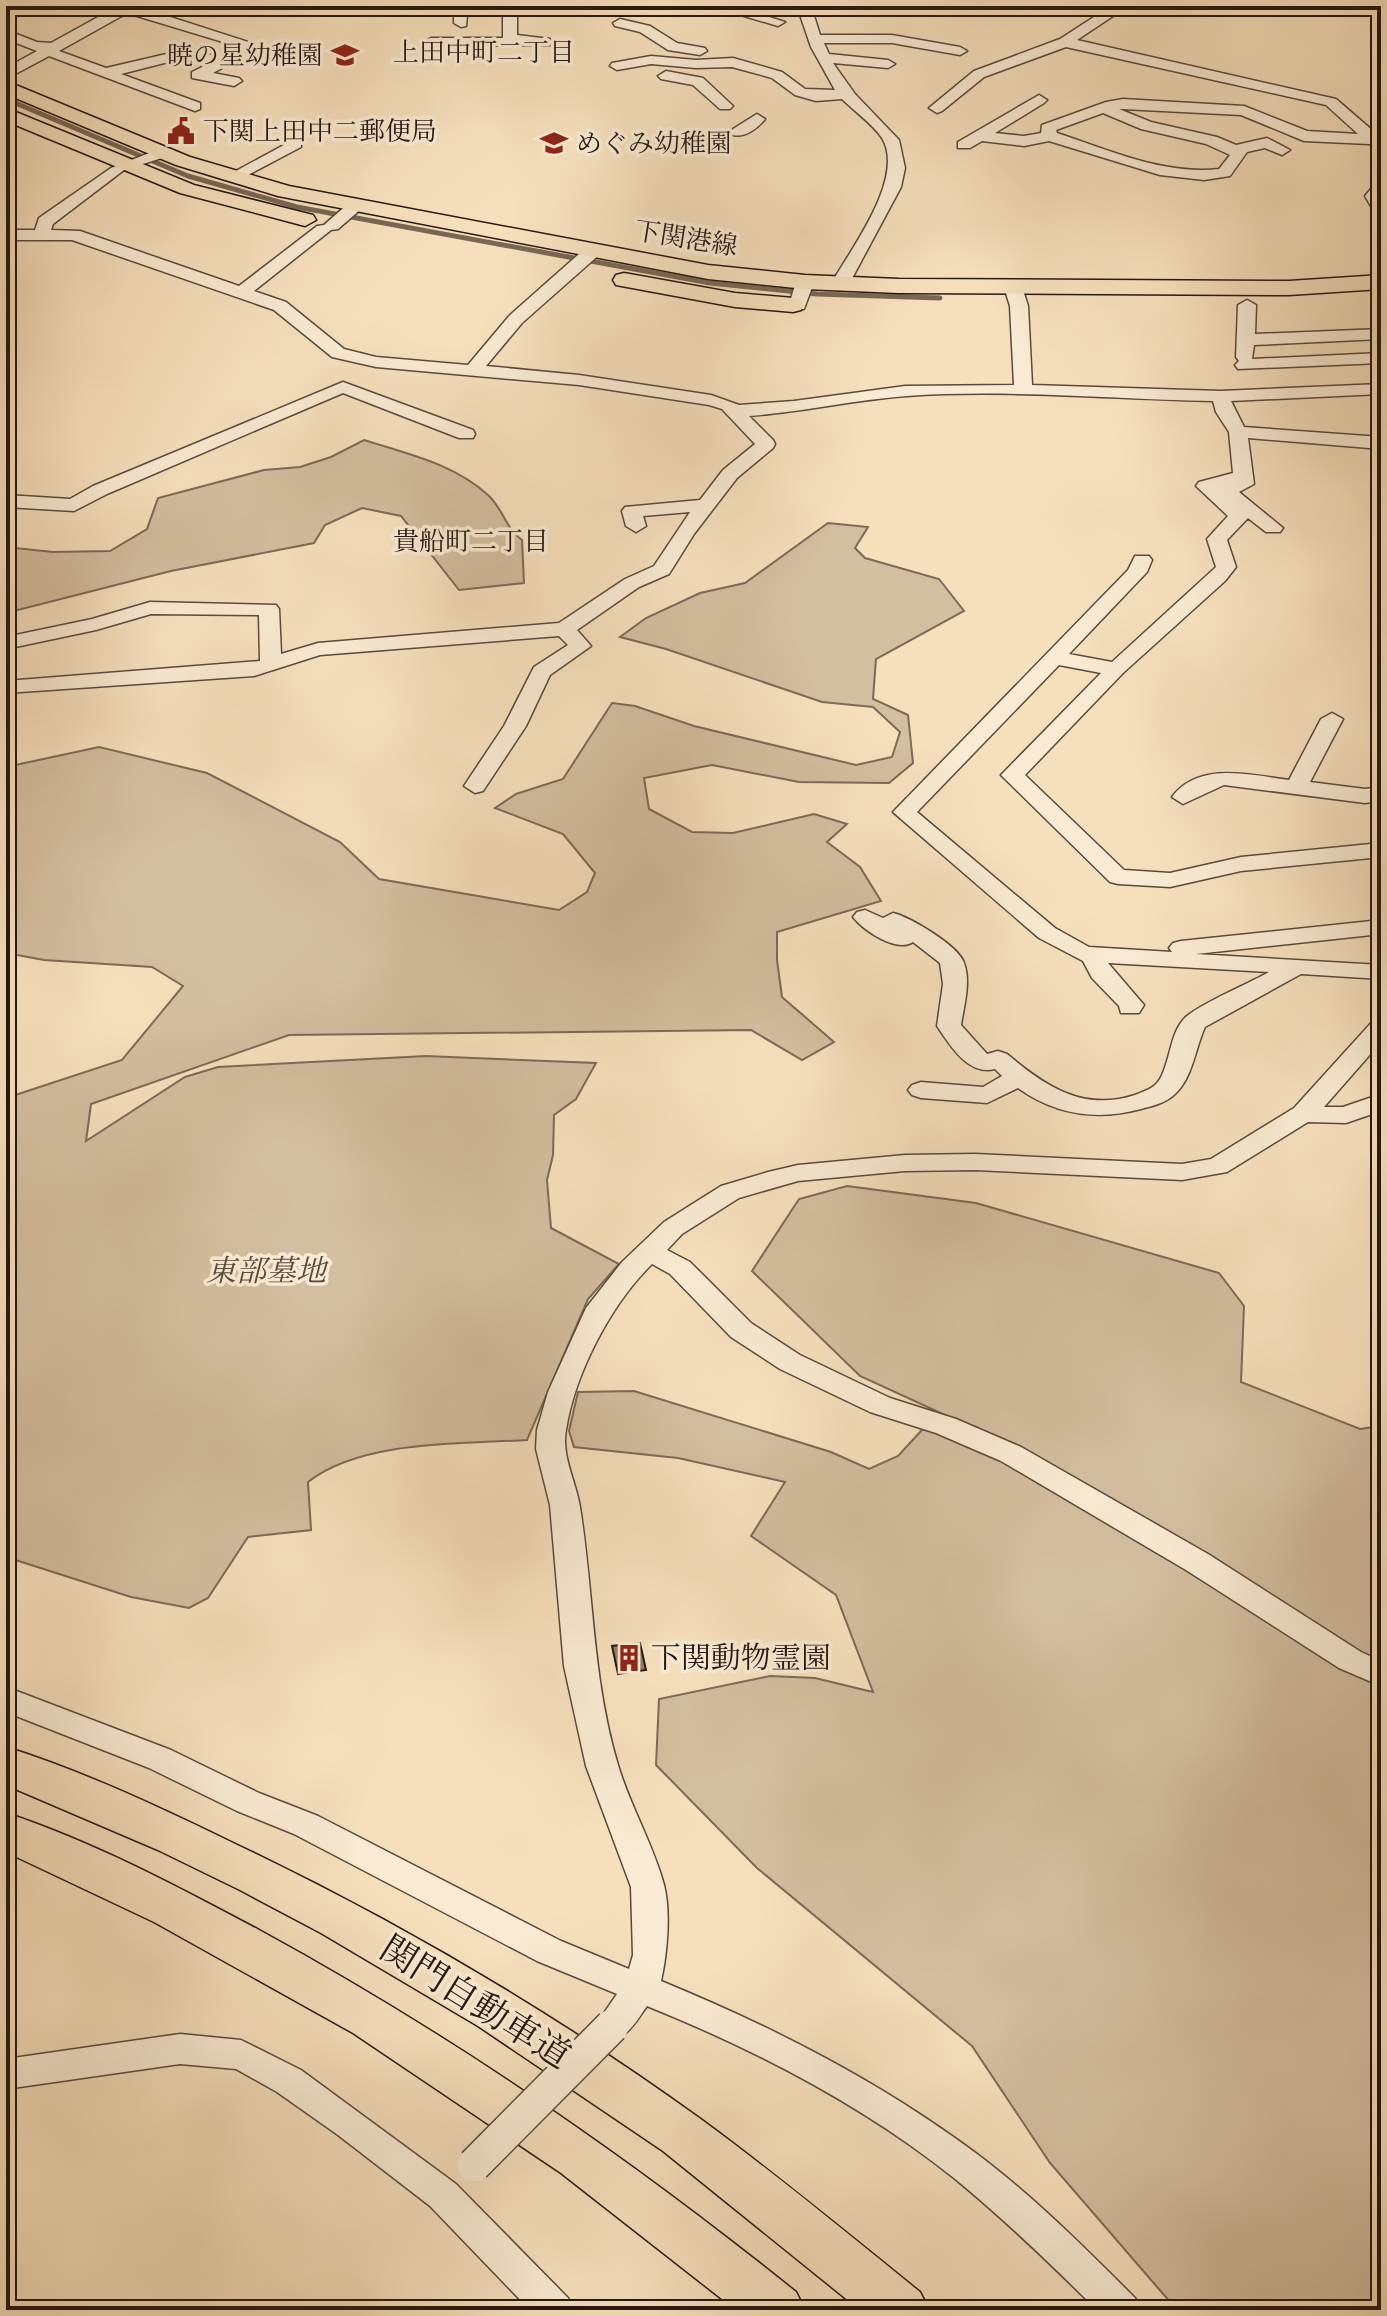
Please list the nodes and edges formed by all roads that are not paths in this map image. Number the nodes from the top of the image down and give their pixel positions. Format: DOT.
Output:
graph roads {
  1 [pos="461,6"];
  2 [pos="510,6"];
  3 [pos="717,6"];
  4 [pos="1121,6"];
  5 [pos="128,7"];
  6 [pos="804,7"];
  7 [pos="461,23"];
  8 [pos="620,23"];
  9 [pos="6,34"];
  10 [pos="216,37"];
  11 [pos="510,39"];
  12 [pos="817,39"];
  13 [pos="431,42"];
  14 [pos="545,42"];
  15 [pos="1065,42"];
  16 [pos="205,50"];
  17 [pos="960,51"];
  18 [pos="55,52"];
  19 [pos="825,58"];
  20 [pos="294,59"];
  21 [pos="723,61"];
  22 [pos="634,62"];
  23 [pos="888,64"];
  24 [pos="617,66"];
  25 [pos="104,73"];
  26 [pos="6,74"];
  27 [pos="234,81"];
  28 [pos="6,87"];
  29 [pos="847,94"];
  30 [pos="1039,100"];
  31 [pos="195,106"];
  32 [pos="725,106"];
  33 [pos="937,108"];
  34 [pos="1104,108"];
  35 [pos="6,114"];
  36 [pos="757,119"];
  37 [pos="739,132"];
  38 [pos="981,136"];
  39 [pos="1050,136"];
  40 [pos="1377,143"];
  41 [pos="295,144"];
  42 [pos="964,145"];
  43 [pos="1237,150"];
  44 [pos="1282,150"];
  45 [pos="158,154"];
  46 [pos="127,166"];
  47 [pos="242,172"];
  48 [pos="1381,187"];
  49 [pos="1381,210"];
  50 [pos="343,220"];
  51 [pos="42,234"];
  52 [pos="6,235"];
  53 [pos="579,263"];
  54 [pos="540,264"];
  55 [pos="1381,282"];
  56 [pos="840,284"];
  57 [pos="239,294"];
  58 [pos="1016,297"];
  59 [pos="1381,297"];
  60 [pos="1247,305"];
  61 [pos="927,308"];
  62 [pos="1381,334"];
  63 [pos="1247,340"];
  64 [pos="1381,358"];
  65 [pos="1244,365"];
  66 [pos="473,370"];
  67 [pos="1381,389"];
  68 [pos="1023,391"];
  69 [pos="1246,395"];
  70 [pos="1221,396"];
  71 [pos="735,411"];
  72 [pos="1238,432"];
  73 [pos="466,434"];
  74 [pos="1381,443"];
  75 [pos="1243,476"];
  76 [pos="6,501"];
  77 [pos="705,505"];
  78 [pos="636,526"];
  79 [pos="1273,528"];
  80 [pos="1142,560"];
  81 [pos="564,629"];
  82 [pos="6,643"];
  83 [pos="1054,658"];
  84 [pos="271,664"];
  85 [pos="1116,669"];
  86 [pos="8,683"];
  87 [pos="1332,719"];
  88 [pos="475,786"];
  89 [pos="1297,786"];
  90 [pos="1381,794"];
  91 [pos="1183,797"];
  92 [pos="1381,850"];
  93 [pos="865,917"];
  94 [pos="893,920"];
  95 [pos="1381,927"];
  96 [pos="1093,956"];
  97 [pos="1146,957"];
  98 [pos="1295,969"];
  99 [pos="954,971"];
  100 [pos="1381,972"];
  101 [pos="1130,1008"];
  102 [pos="1381,1027"];
  103 [pos="1018,1077"];
  104 [pos="921,1090"];
  105 [pos="1381,1102"];
  106 [pos="1303,1114"];
  107 [pos="648,1251"];
  108 [pos="1381,1674"];
  109 [pos="6,1699"];
  110 [pos="6,1765"];
  111 [pos="6,1832"];
  112 [pos="642,1987"];
  113 [pos="6,2074"];
  114 [pos="443,2195"];
  115 [pos="555,2310"];
  116 [pos="777,2310"];
  117 [pos="901,2310"];
  118 [pos="1122,2310"];
  1 -- 7 [label="street"];
  2 -- 11 [label="street"];
  3 -- 6 [label="street"];
  4 -- 15 [label="street"];
  5 -- 10 [label="street"];
  5 -- 18 [label="street"];
  6 -- 12 [label="street"];
  8 -- 21 [label="street"];
  9 -- 18 [label="street"];
  10 -- 16 [label="street"];
  10 -- 20 [label="street"];
  11 -- 13 [label="street"];
  11 -- 14 [label="street"];
  12 -- 17 [label="street"];
  12 -- 19 [label="street"];
  15 -- 33 [label="street"];
  15 -- 40 [label="street"];
  18 -- 25 [label="street"];
  18 -- 26 [label="street"];
  19 -- 23 [label="street"];
  19 -- 29 [label="street"];
  21 -- 22 [label="street"];
  21 -- 29 [label="street"];
  22 -- 24 [label="street"];
  22 -- 32 [label="street"];
  25 -- 27 [label="street"];
  25 -- 31 [label="street"];
  28 -- 45 [label="main road, 下関港線"];
  29 -- 56 [label="street"];
  30 -- 38 [label="street"];
  34 -- 39 [label="street"];
  34 -- 40 [label="street"];
  34 -- 43 [label="street"];
  35 -- 46 [label="main road, 下関港線"];
  36 -- 37 [label="street"];
  38 -- 39 [label="street"];
  38 -- 42 [label="street"];
  39 -- 43 [label="street"];
  41 -- 47 [label="street"];
  43 -- 44 [label="street"];
  45 -- 46 [label="street"];
  45 -- 50 [label="main road, 下関港線"];
  46 -- 50 [label="main road, 下関港線"];
  46 -- 51 [label="street"];
  48 -- 49 [label="street"];
  50 -- 53 [label="main road, 下関港線"];
  50 -- 57 [label="street"];
  51 -- 52 [label="street"];
  51 -- 57 [label="street"];
  53 -- 54 [label="main road, 下関港線"];
  53 -- 56 [label="main road, 下関港線"];
  53 -- 66 [label="street"];
  55 -- 58 [label="main road, 下関港線"];
  56 -- 58 [label="main road, 下関港線"];
  57 -- 66 [label="street"];
  58 -- 60 [label="main road, 下関港線"];
  58 -- 61 [label="main road, 下関港線"];
  58 -- 68 [label="street"];
  59 -- 60 [label="main road, 下関港線"];
  60 -- 63 [label="street"];
  62 -- 63 [label="street"];
  63 -- 65 [label="street"];
  64 -- 65 [label="street"];
  65 -- 69 [label="street"];
  66 -- 71 [label="street"];
  67 -- 69 [label="street"];
  68 -- 70 [label="street"];
  68 -- 71 [label="street"];
  69 -- 70 [label="street"];
  70 -- 72 [label="street"];
  71 -- 77 [label="street"];
  72 -- 74 [label="street"];
  72 -- 75 [label="street"];
  73 -- 76 [label="street"];
  75 -- 79 [label="street"];
  75 -- 85 [label="street"];
  77 -- 78 [label="street"];
  77 -- 81 [label="street"];
  80 -- 83 [label="street"];
  81 -- 84 [label="street"];
  81 -- 88 [label="street"];
  82 -- 84 [label="street"];
  83 -- 85 [label="street"];
  83 -- 96 [label="street"];
  84 -- 86 [label="street"];
  85 -- 92 [label="street"];
  87 -- 89 [label="street"];
  89 -- 90 [label="street"];
  89 -- 91 [label="street"];
  93 -- 99 [label="street"];
  94 -- 99 [label="street"];
  95 -- 97 [label="street"];
  96 -- 97 [label="street"];
  96 -- 101 [label="street"];
  97 -- 98 [label="street"];
  98 -- 100 [label="street"];
  98 -- 103 [label="street"];
  99 -- 103 [label="street"];
  102 -- 106 [label="street"];
  103 -- 104 [label="street"];
  105 -- 106 [label="street"];
  106 -- 107 [label="street"];
  107 -- 108 [label="street"];
  107 -- 112 [label="street"];
  109 -- 112 [label="street"];
  110 -- 117 [label="highway, 関門自動車道"];
  111 -- 116 [label="highway"];
  112 -- 114 [label="street, bridge"];
  112 -- 118 [label="street"];
  113 -- 114 [label="street"];
  114 -- 115 [label="street"];
}
